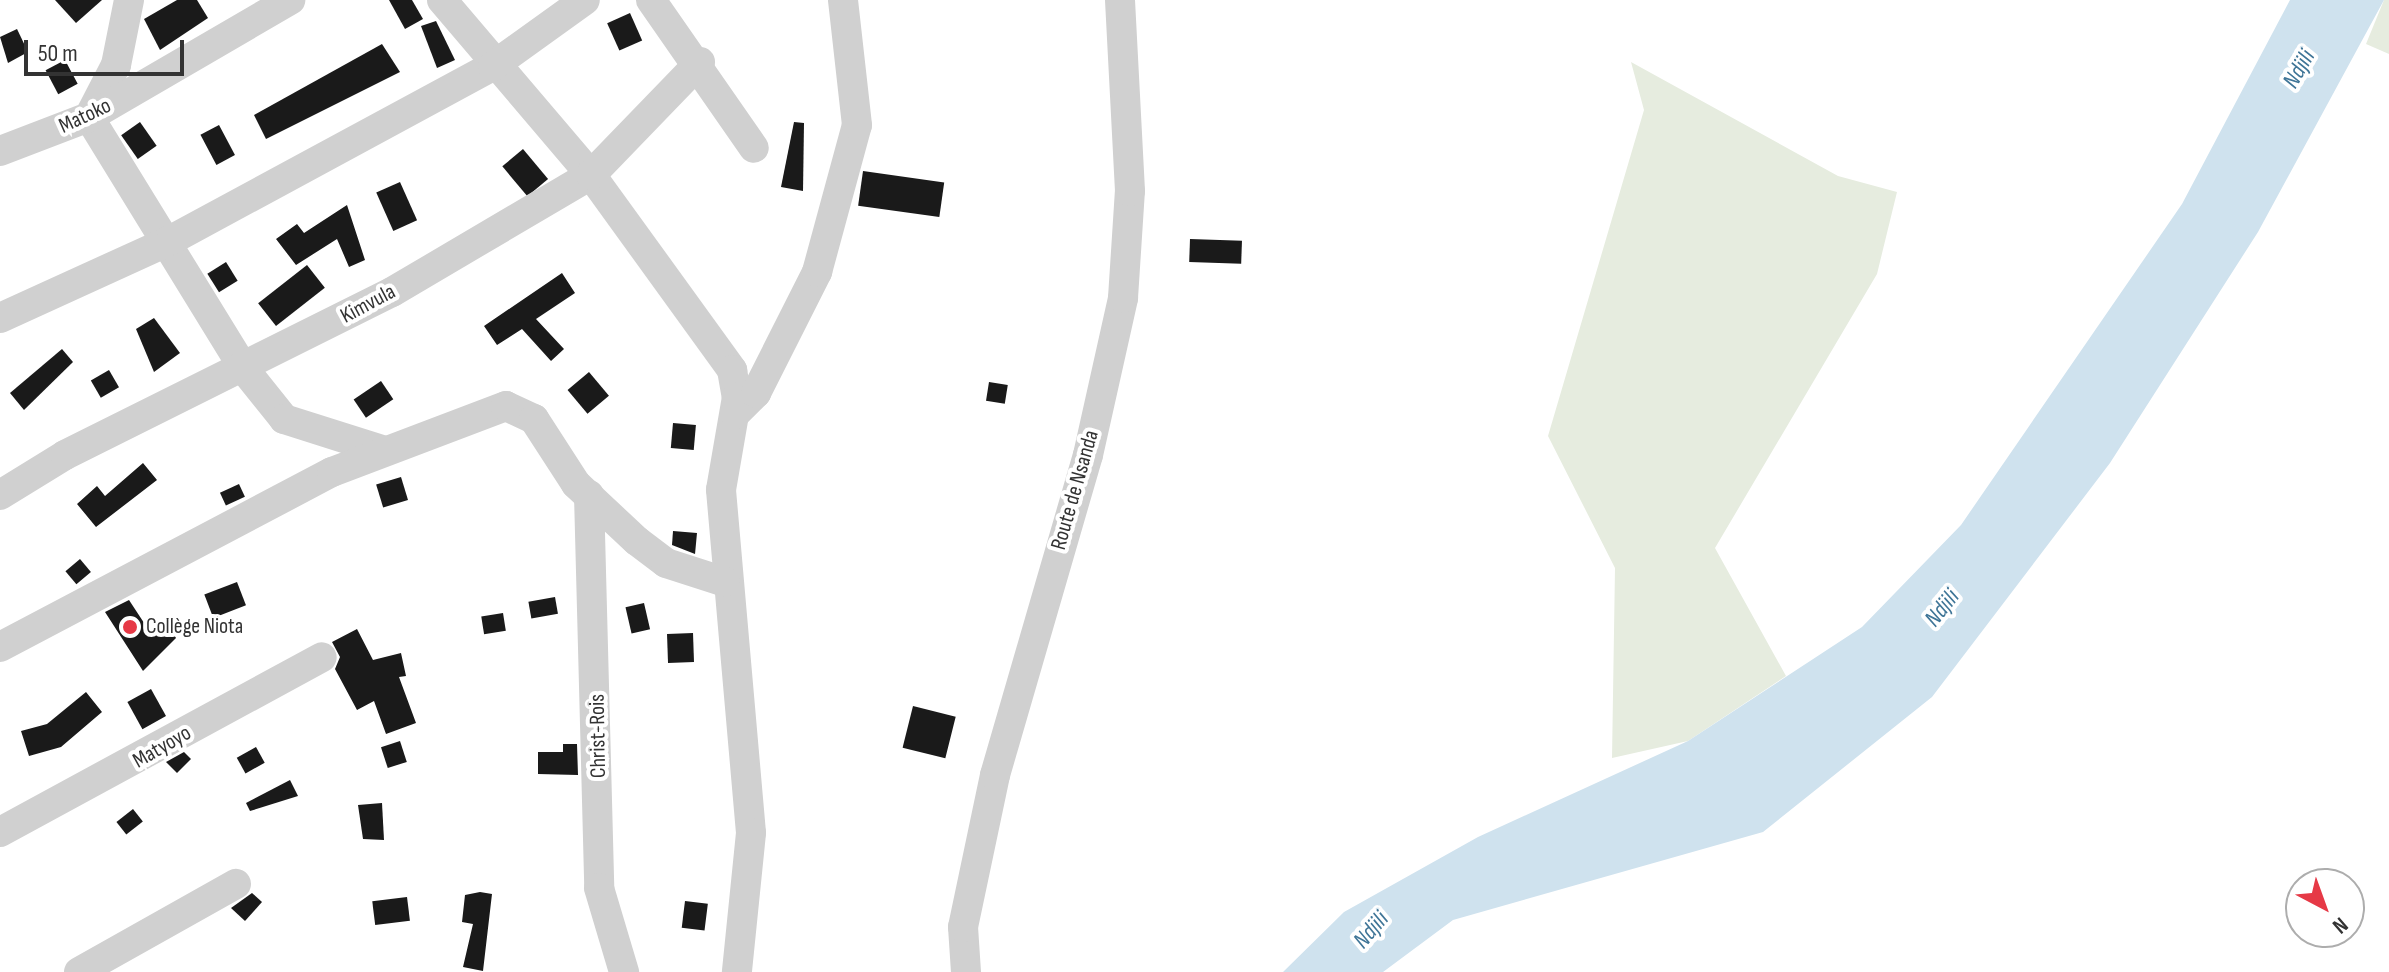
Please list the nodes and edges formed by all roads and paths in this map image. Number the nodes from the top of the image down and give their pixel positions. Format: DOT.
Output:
graph roads {
  1 [pos="129,0"];
  2 [pos="290,0"];
  3 [pos="442,0"];
  4 [pos="585,0"];
  5 [pos="651,0"];
  6 [pos="843,0"];
  7 [pos="1120,0"];
  8 [pos="700,62"];
  9 [pos="493,66"];
  10 [pos="89,117"];
  11 [pos="754,148"];
  12 [pos="0,151"];
  13 [pos="591,175"];
  14 [pos="171,240"];
  15 [pos="0,318"];
  16 [pos="244,369"];
  17 [pos="735,414"];
  18 [pos="382,450"];
  19 [pos="0,495"];
  20 [pos="589,495"];
  21 [pos="725,582"];
  22 [pos="0,647"];
  23 [pos="322,657"];
  24 [pos="0,832"];
  25 [pos="236,884"];
  26 [pos="79,972"];
  27 [pos="624,972"];
  28 [pos="737,972"];
  29 [pos="966,972"];
  1 -- 10 [label="street"];
  2 -- 10 [label="street, Matoko"];
  3 -- 9 [label="street"];
  4 -- 9 [label="street"];
  5 -- 8 [label="street"];
  6 -- 17 [label="street"];
  7 -- 29 [label="street, Route de Nsanda"];
  8 -- 11 [label="street"];
  8 -- 13 [label="street, Kimvula"];
  9 -- 13 [label="street"];
  9 -- 14 [label="street"];
  10 -- 12 [label="street, Matoko"];
  10 -- 14 [label="street"];
  13 -- 16 [label="street, Kimvula"];
  13 -- 17 [label="street"];
  14 -- 15 [label="street"];
  14 -- 16 [label="street"];
  16 -- 18 [label="street"];
  16 -- 19 [label="street, Kimvula"];
  17 -- 21 [label="street"];
  18 -- 20 [label="street"];
  18 -- 22 [label="street"];
  20 -- 21 [label="street"];
  20 -- 27 [label="street, Christ-Rois"];
  21 -- 28 [label="street"];
  23 -- 24 [label="street, Matyoyo"];
  25 -- 26 [label="street"];
}
